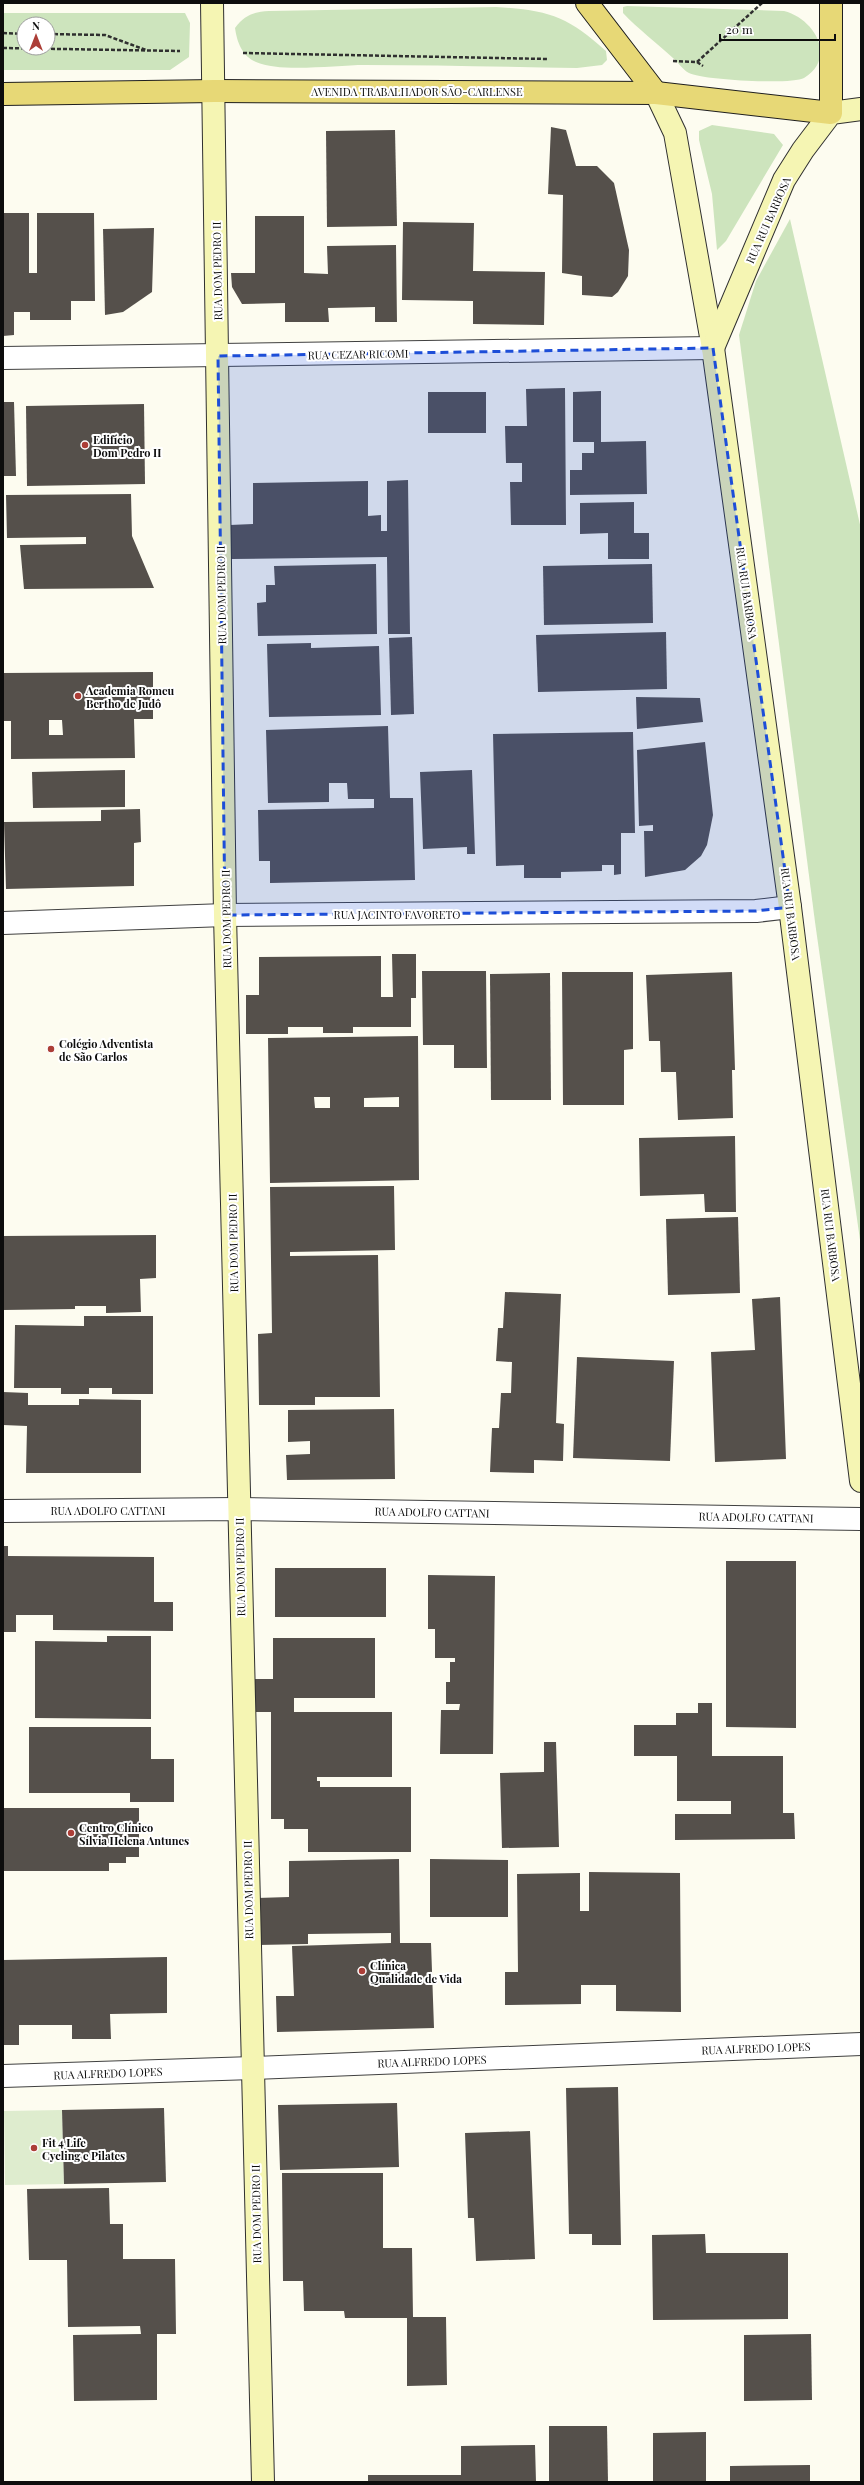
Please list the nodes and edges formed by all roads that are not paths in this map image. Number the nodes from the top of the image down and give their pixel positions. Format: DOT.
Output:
graph roads {
  1 [pos="212,3"];
  2 [pos="587,3"];
  3 [pos="831,3"];
  4 [pos="215,91"];
  5 [pos="656,93"];
  6 [pos="3,94"];
  7 [pos="861,110"];
  8 [pos="831,113"];
  9 [pos="713,348"];
  10 [pos="218,356"];
  11 [pos="3,358"];
  12 [pos="790,907"];
  13 [pos="225,915"];
  14 [pos="3,923"];
  15 [pos="861,1481"];
  16 [pos="238,1509"];
  17 [pos="3,1511"];
  18 [pos="861,1519"];
  19 [pos="861,2044"];
  20 [pos="253,2068"];
  21 [pos="3,2076"];
  22 [pos="263,2482"];
  1 -- 4 [label="main road, RUA DOM PEDRO II"];
  2 -- 5 [label="main road"];
  3 -- 8 [label="main road"];
  4 -- 5 [label="main road, AVENIDA TRABALHADOR SÃO-CARLENSE"];
  4 -- 6 [label="main road, AVENIDA TRABALHADOR SÃO-CARLENSE"];
  4 -- 10 [label="main road, RUA DOM PEDRO II"];
  5 -- 8 [label="main road, AVENIDA TRABALHADOR SÃO-CARLENSE"];
  5 -- 9 [label="main road, RUA RUI BARBOSA"];
  7 -- 8 [label="main road"];
  8 -- 9 [label="main road, RUA RUI BARBOSA"];
  9 -- 10 [label="street, RUA CEZAR RICOMI"];
  9 -- 12 [label="main road, RUA RUI BARBOSA"];
  10 -- 11 [label="street, RUA CEZAR RICOMI"];
  10 -- 13 [label="main road, RUA DOM PEDRO II"];
  12 -- 13 [label="street, RUA JACINTO FAVORETO"];
  12 -- 15 [label="main road, RUA RUI BARBOSA"];
  13 -- 14 [label="street, RUA JACINTO FAVORETO"];
  13 -- 16 [label="main road, RUA DOM PEDRO II"];
  16 -- 17 [label="street, RUA ADOLFO CATTANI"];
  16 -- 18 [label="street, RUA ADOLFO CATTANI"];
  16 -- 20 [label="main road, RUA DOM PEDRO II"];
  19 -- 20 [label="street, RUA ALFREDO LOPES"];
  20 -- 21 [label="street, RUA ALFREDO LOPES"];
  20 -- 22 [label="main road, RUA DOM PEDRO II"];
}
